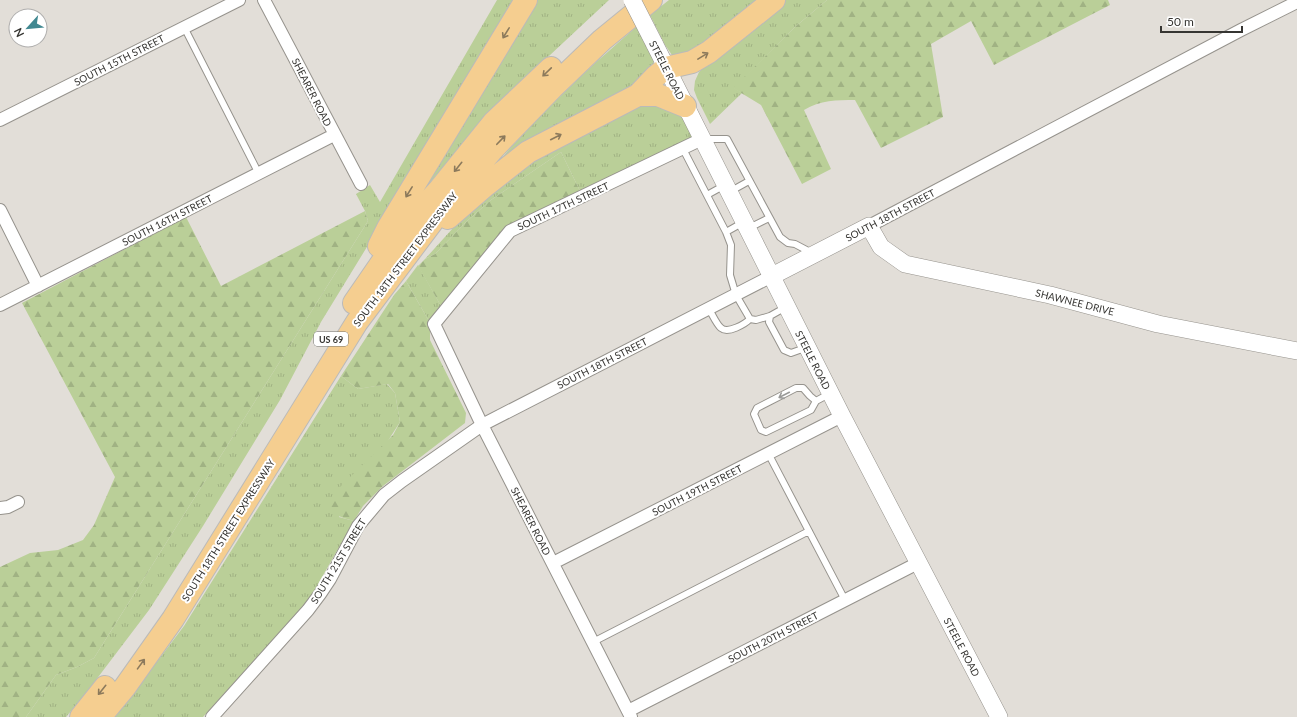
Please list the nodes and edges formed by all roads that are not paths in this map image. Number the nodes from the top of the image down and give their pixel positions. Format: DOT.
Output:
graph roads {
  1 [pos="239,0"];
  2 [pos="264,0"];
  3 [pos="526,0"];
  4 [pos="628,0"];
  5 [pos="632,0"];
  6 [pos="651,0"];
  7 [pos="774,0"];
  8 [pos="1297,2"];
  9 [pos="184,27"];
  10 [pos="666,68"];
  11 [pos="638,95"];
  12 [pos="685,106"];
  13 [pos="0,120"];
  14 [pos="334,135"];
  15 [pos="702,139"];
  16 [pos="683,149"];
  17 [pos="260,174"];
  18 [pos="749,181"];
  19 [pos="361,184"];
  20 [pos="727,188"];
  21 [pos="707,195"];
  22 [pos="0,210"];
  23 [pos="769,218"];
  24 [pos="746,225"];
  25 [pos="869,226"];
  26 [pos="726,232"];
  27 [pos="814,255"];
  28 [pos="406,258"];
  29 [pos="772,276"];
  30 [pos="38,286"];
  31 [pos="736,296"];
  32 [pos="0,305"];
  33 [pos="786,307"];
  34 [pos="709,309"];
  35 [pos="349,310"];
  36 [pos="770,316"];
  37 [pos="750,319"];
  38 [pos="434,324"];
  39 [pos="807,347"];
  40 [pos="1297,351"];
  41 [pos="823,397"];
  42 [pos="842,416"];
  43 [pos="482,425"];
  44 [pos="768,453"];
  45 [pos="18,502"];
  46 [pos="0,508"];
  47 [pos="809,531"];
  48 [pos="553,563"];
  49 [pos="918,563"];
  50 [pos="845,600"];
  51 [pos="593,642"];
  52 [pos="630,714"];
  53 [pos="81,717"];
  54 [pos="100,717"];
  55 [pos="212,717"];
  56 [pos="998,717"];
  1 -- 9 [label="street, SOUTH 15TH STREET"];
  2 -- 14 [label="street, SHEARER ROAD"];
  3 -- 35 [label="highway, one-way"];
  4 -- 35 [label="highway, SOUTH 18TH STREET EXPRESSWAY / US 69, one-way"];
  5 -- 10 [label="main road, STEELE ROAD, bridge"];
  28 -- 6 [label="highway, SOUTH 18TH STREET EXPRESSWAY / US 69, one-way"];
  10 -- 7 [label="highway, one-way"];
  8 -- 25 [label="street, SOUTH 18TH STREET"];
  9 -- 13 [label="street, SOUTH 15TH STREET"];
  9 -- 17 [label="lane"];
  10 -- 11 [label="highway"];
  10 -- 12 [label="main road, STEELE ROAD"];
  11 -- 12 [label="highway"];
  28 -- 11 [label="highway, one-way"];
  12 -- 15 [label="main road, STEELE ROAD"];
  14 -- 17 [label="street, SOUTH 16TH STREET"];
  14 -- 19 [label="street, SHEARER ROAD"];
  15 -- 16 [label="street, SOUTH 17TH STREET"];
  15 -- 18 [label="lane"];
  15 -- 20 [label="main road, STEELE ROAD"];
  16 -- 21 [label="lane"];
  16 -- 38 [label="street, SOUTH 17TH STREET"];
  17 -- 30 [label="street, SOUTH 16TH STREET"];
  18 -- 20 [label="lane"];
  18 -- 23 [label="lane"];
  20 -- 21 [label="lane"];
  20 -- 24 [label="main road, STEELE ROAD"];
  21 -- 26 [label="lane"];
  22 -- 30 [label="street"];
  23 -- 24 [label="lane"];
  23 -- 27 [label="lane"];
  24 -- 26 [label="lane"];
  24 -- 29 [label="main road, STEELE ROAD"];
  25 -- 27 [label="main road, SOUTH 18TH STREET"];
  25 -- 40 [label="main road, SHAWNEE DRIVE"];
  26 -- 31 [label="lane"];
  27 -- 29 [label="main road, SOUTH 18TH STREET"];
  54 -- 28 [label="highway, SOUTH 18TH STREET EXPRESSWAY / US 69, one-way"];
  29 -- 31 [label="street, SOUTH 18TH STREET"];
  29 -- 33 [label="main road, STEELE ROAD"];
  30 -- 32 [label="street, SOUTH 16TH STREET"];
  31 -- 34 [label="street, SOUTH 18TH STREET"];
  31 -- 37 [label="lane"];
  33 -- 36 [label="lane"];
  33 -- 39 [label="main road, STEELE ROAD"];
  34 -- 37 [label="lane"];
  34 -- 43 [label="street, SOUTH 18TH STREET"];
  35 -- 53 [label="highway, SOUTH 18TH STREET EXPRESSWAY / US 69, one-way"];
  36 -- 37 [label="lane"];
  36 -- 39 [label="lane"];
  38 -- 43 [label="street, SHEARER ROAD"];
  39 -- 41 [label="main road, STEELE ROAD"];
  41 -- 41 [label="lane, one-way"];
  41 -- 42 [label="main road, STEELE ROAD"];
  42 -- 44 [label="street, SOUTH 19TH STREET"];
  42 -- 49 [label="main road, STEELE ROAD"];
  43 -- 48 [label="street, SHEARER ROAD"];
  43 -- 55 [label="street, SOUTH 21ST STREET"];
  44 -- 47 [label="lane"];
  44 -- 48 [label="street, SOUTH 19TH STREET"];
  45 -- 46 [label="street"];
  47 -- 50 [label="lane"];
  47 -- 51 [label="lane"];
  48 -- 51 [label="street, SHEARER ROAD"];
  49 -- 50 [label="street, SOUTH 20TH STREET"];
  49 -- 56 [label="main road, STEELE ROAD"];
  50 -- 52 [label="street, SOUTH 20TH STREET"];
  51 -- 52 [label="street, SHEARER ROAD"];
}
